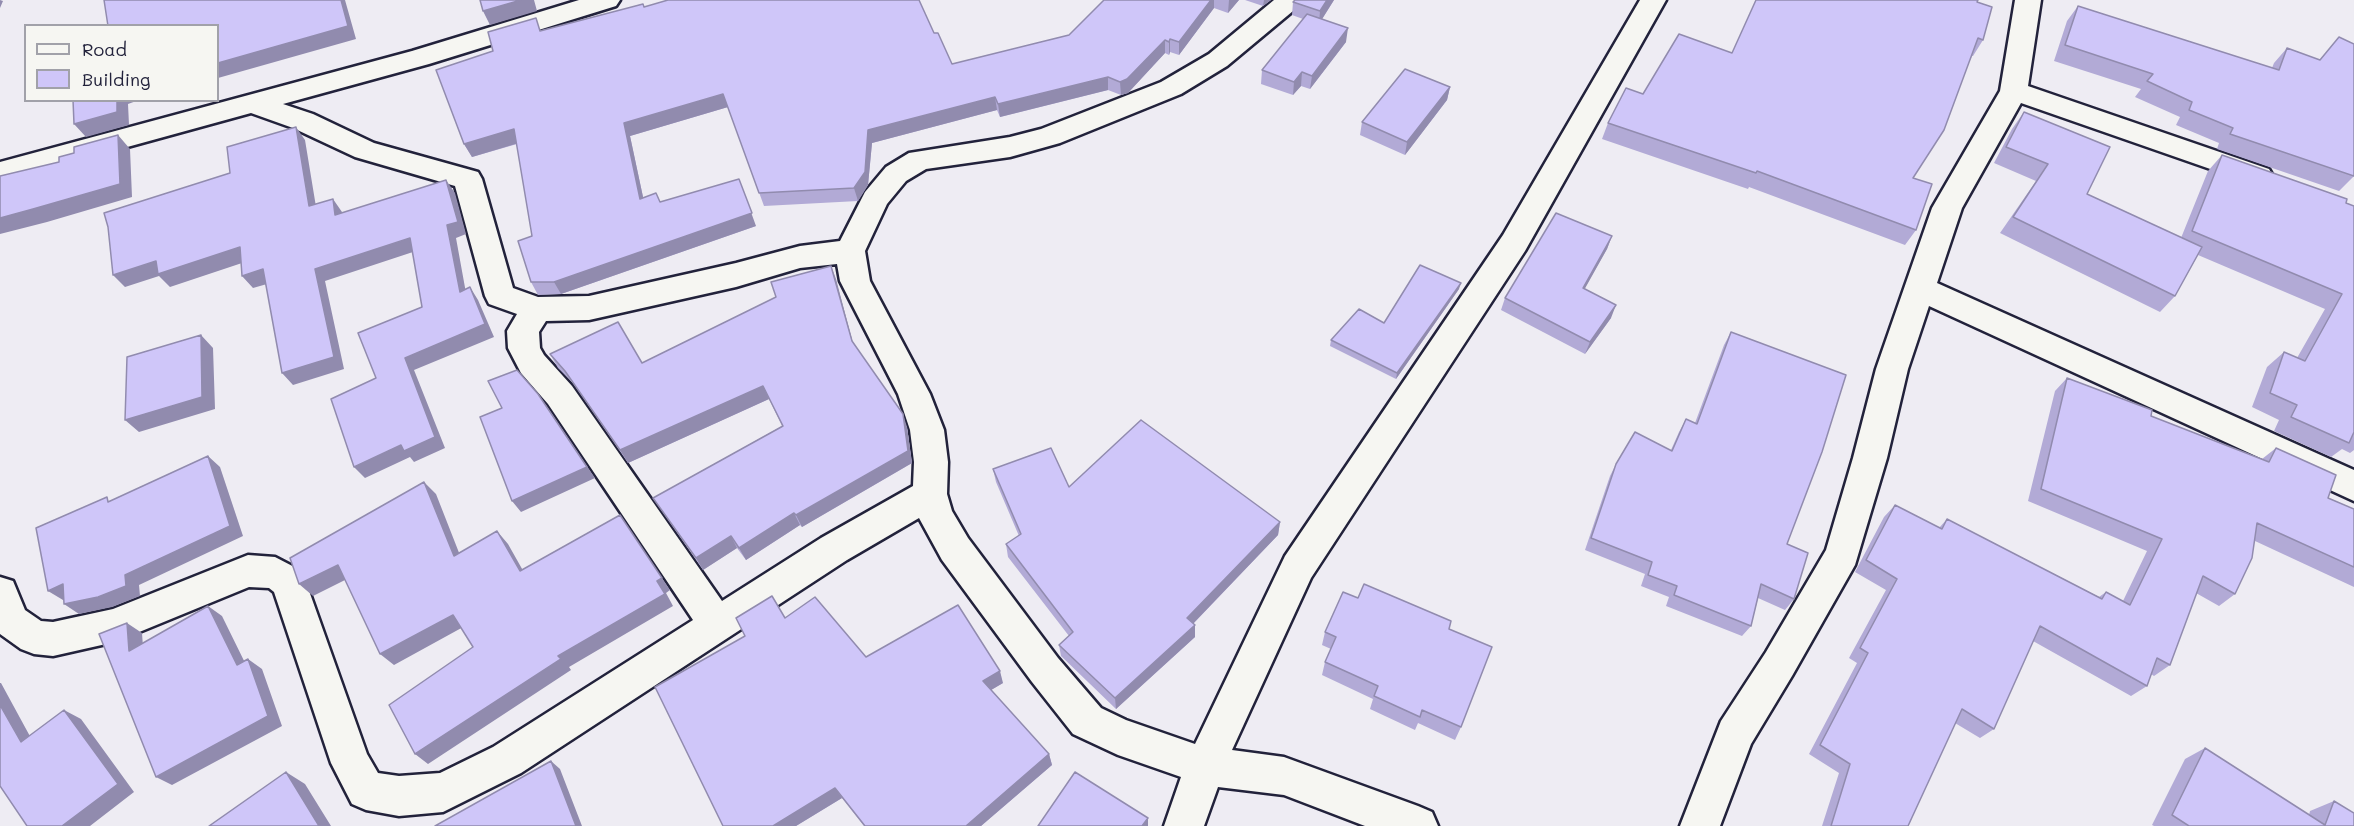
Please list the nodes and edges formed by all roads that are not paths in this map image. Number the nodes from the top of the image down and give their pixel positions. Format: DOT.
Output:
graph roads {
  1 [pos="606,0"];
  2 [pos="1290,0"];
  3 [pos="1653,0"];
  4 [pos="2028,0"];
  5 [pos="2014,91"];
  6 [pos="252,104"];
  7 [pos="0,172"];
  8 [pos="2288,186"];
  9 [pos="850,251"];
  10 [pos="1919,288"];
  11 [pos="537,309"];
  12 [pos="2354,486"];
  13 [pos="930,494"];
  14 [pos="0,593"];
  15 [pos="716,623"];
  16 [pos="1205,766"];
  17 [pos="1184,826"];
  18 [pos="1418,826"];
  19 [pos="1700,826"];
  1 -- 6 [label="street"];
  2 -- 9 [label="street"];
  3 -- 16 [label="street"];
  4 -- 5 [label="street"];
  5 -- 8 [label="street"];
  5 -- 10 [label="street"];
  6 -- 7 [label="street"];
  6 -- 11 [label="street"];
  9 -- 11 [label="street"];
  9 -- 13 [label="street"];
  10 -- 12 [label="street"];
  10 -- 19 [label="street"];
  11 -- 15 [label="street"];
  13 -- 15 [label="street"];
  13 -- 16 [label="street"];
  14 -- 15 [label="street"];
  16 -- 17 [label="street"];
  16 -- 18 [label="street"];
}
